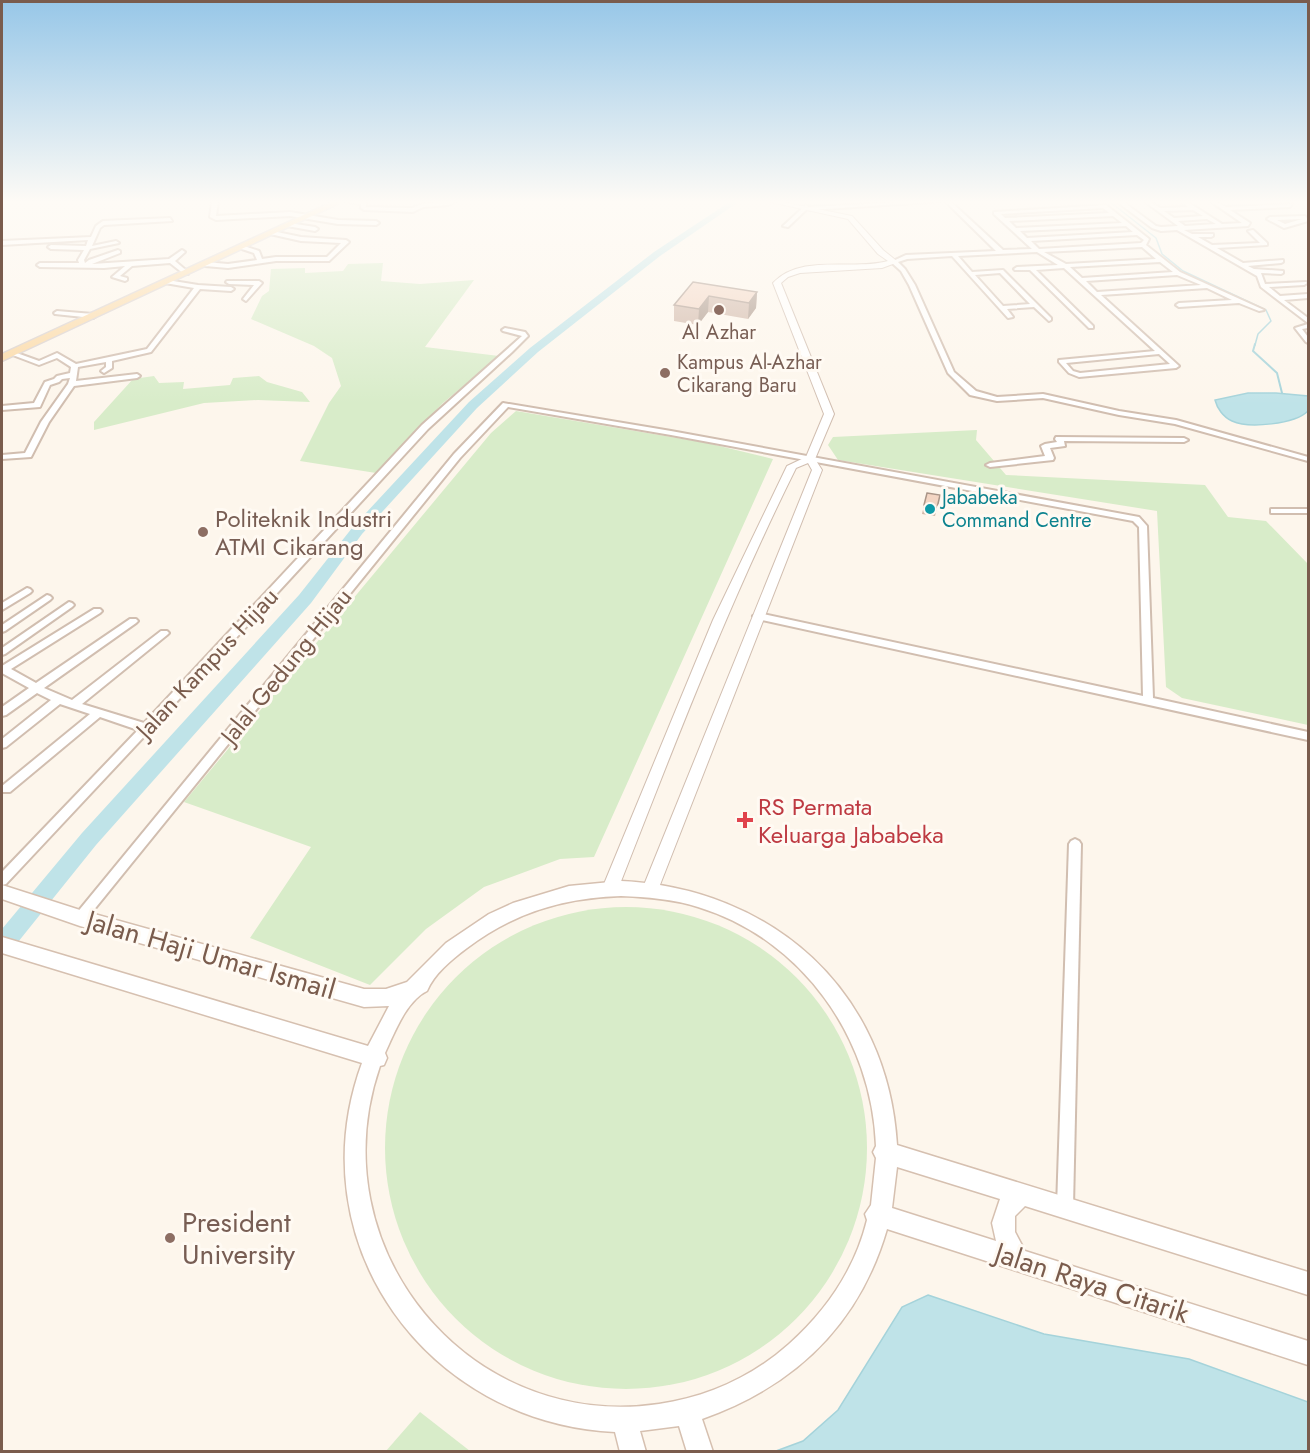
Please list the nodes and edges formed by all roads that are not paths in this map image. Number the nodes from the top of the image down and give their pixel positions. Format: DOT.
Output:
graph roads {
  1 [pos="125,269"];
  2 [pos="181,269"];
  3 [pos="195,269"];
  4 [pos="841,269"];
  5 [pos="902,269"];
  6 [pos="965,269"];
  7 [pos="1032,269"];
  8 [pos="1068,269"];
  9 [pos="1173,269"];
  10 [pos="1248,269"];
  11 [pos="1253,271"];
  12 [pos="1281,272"];
  13 [pos="186,273"];
  14 [pos="1178,273"];
  15 [pos="970,274"];
  16 [pos="125,279"];
  17 [pos="1080,280"];
  18 [pos="167,282"];
  19 [pos="1304,283"];
  20 [pos="1263,286"];
  21 [pos="198,287"];
  22 [pos="1209,287"];
  23 [pos="1095,294"];
  24 [pos="1308,296"];
  25 [pos="1280,298"];
  26 [pos="246,299"];
  27 [pos="1239,300"];
  28 [pos="1036,305"];
  29 [pos="1179,305"];
  30 [pos="1002,308"];
  31 [pos="1261,310"];
  32 [pos="57,313"];
  33 [pos="1308,313"];
  34 [pos="1300,314"];
  35 [pos="93,316"];
  36 [pos="1010,317"];
  37 [pos="1049,319"];
  38 [pos="1308,321"];
  39 [pos="1308,326"];
  40 [pos="1091,327"];
  41 [pos="505,330"];
  42 [pos="1305,332"];
  43 [pos="1308,341"];
  44 [pos="1161,352"];
  45 [pos="12,353"];
  46 [pos="2,358"];
  47 [pos="109,361"];
  48 [pos="75,366"];
  49 [pos="104,371"];
  50 [pos="74,375"];
  51 [pos="137,376"];
  52 [pos="72,384"];
  53 [pos="2,408"];
  54 [pos="1176,422"];
  55 [pos="2,457"];
  56 [pos="1306,457"];
  57 [pos="810,459"];
  58 [pos="990,465"];
  59 [pos="1274,511"];
  60 [pos="1308,512"];
  61 [pos="27,591"];
  62 [pos="47,598"];
  63 [pos="69,605"];
  64 [pos="2,607"];
  65 [pos="97,611"];
  66 [pos="758,616"];
  67 [pos="133,621"];
  68 [pos="2,629"];
  69 [pos="164,633"];
  70 [pos="2,652"];
  71 [pos="2,670"];
  72 [pos="38,687"];
  73 [pos="59,700"];
  74 [pos="1148,700"];
  75 [pos="73,705"];
  76 [pos="2,712"];
  77 [pos="98,714"];
  78 [pos="146,728"];
  79 [pos="1308,736"];
  80 [pos="2,744"];
  81 [pos="6,789"];
  82 [pos="1075,844"];
  83 [pos="2,880"];
  84 [pos="612,884"];
  85 [pos="652,885"];
  86 [pos="9,895"];
  87 [pos="76,917"];
  88 [pos="2,945"];
  89 [pos="420,985"];
  90 [pos="376,1058"];
  91 [pos="884,1152"];
  92 [pos="1026,1195"];
  93 [pos="1065,1207"];
  94 [pos="876,1214"];
  95 [pos="1018,1260"];
  96 [pos="1308,1284"];
  97 [pos="1308,1353"];
  98 [pos="688,1413"];
  99 [pos="625,1424"];
  100 [pos="633,1452"];
  101 [pos="700,1452"];
  1 -- 16 [label="street"];
  2 -- 13 [label="street"];
  3 -- 13 [label="main road"];
  4 -- 57 [label="street"];
  5 -- 54 [label="street"];
  6 -- 15 [label="street"];
  7 -- 40 [label="street"];
  8 -- 17 [label="street"];
  9 -- 14 [label="street"];
  10 -- 11 [label="street"];
  11 -- 12 [label="street"];
  11 -- 20 [label="street"];
  13 -- 18 [label="main road"];
  14 -- 17 [label="street"];
  14 -- 22 [label="street"];
  15 -- 28 [label="street"];
  15 -- 30 [label="street"];
  17 -- 23 [label="street"];
  18 -- 21 [label="street"];
  18 -- 35 [label="main road"];
  19 -- 20 [label="street"];
  20 -- 25 [label="street"];
  21 -- 26 [label="street"];
  21 -- 47 [label="street"];
  22 -- 23 [label="street"];
  22 -- 27 [label="street"];
  23 -- 44 [label="street"];
  24 -- 25 [label="street"];
  25 -- 34 [label="street"];
  27 -- 29 [label="street"];
  27 -- 31 [label="street"];
  28 -- 30 [label="street"];
  28 -- 37 [label="street"];
  30 -- 36 [label="street"];
  32 -- 35 [label="street"];
  33 -- 34 [label="street"];
  34 -- 38 [label="street"];
  35 -- 45 [label="main road"];
  39 -- 42 [label="street"];
  41 -- 78 [label="street, Jalan Kampus Hijau"];
  42 -- 43 [label="street"];
  44 -- 44 [label="street"];
  45 -- 46 [label="main road"];
  45 -- 48 [label="street"];
  47 -- 48 [label="street"];
  47 -- 49 [label="street"];
  48 -- 50 [label="street"];
  50 -- 52 [label="street"];
  50 -- 53 [label="street"];
  51 -- 52 [label="street"];
  52 -- 55 [label="street"];
  54 -- 56 [label="street"];
  54 -- 58 [label="street"];
  57 -- 66 [label="street"];
  57 -- 74 [label="street"];
  57 -- 84 [label="street"];
  57 -- 87 [label="street, Jalal Gedung Hijau"];
  59 -- 60 [label="street"];
  61 -- 64 [label="street"];
  62 -- 68 [label="street"];
  63 -- 70 [label="street"];
  65 -- 71 [label="street"];
  66 -- 74 [label="street"];
  66 -- 85 [label="street"];
  67 -- 72 [label="street"];
  69 -- 75 [label="street"];
  71 -- 72 [label="street"];
  72 -- 73 [label="street"];
  72 -- 76 [label="street"];
  73 -- 75 [label="street"];
  73 -- 80 [label="street"];
  74 -- 79 [label="street"];
  75 -- 77 [label="street"];
  77 -- 78 [label="street"];
  77 -- 81 [label="street"];
  78 -- 83 [label="street, Jalan Kampus Hijau"];
  82 -- 93 [label="street"];
  84 -- 85 [label="main road"];
  84 -- 89 [label="main road"];
  85 -- 91 [label="main road"];
  86 -- 87 [label="main road, Jalan Haji Umar Ismail"];
  87 -- 89 [label="main road, Jalan Haji Umar Ismail"];
  88 -- 90 [label="main road, Jalan Haji Umar Ismail"];
  89 -- 90 [label="main road"];
  90 -- 99 [label="main road"];
  91 -- 92 [label="main road"];
  91 -- 94 [label="main road"];
  92 -- 93 [label="main road"];
  92 -- 95 [label="main road"];
  93 -- 96 [label="main road"];
  94 -- 95 [label="main road, Jalan Raya Citarik"];
  94 -- 98 [label="main road"];
  95 -- 97 [label="main road, Jalan Raya Citarik"];
  98 -- 99 [label="main road"];
  98 -- 101 [label="main road"];
  99 -- 100 [label="main road"];
}
